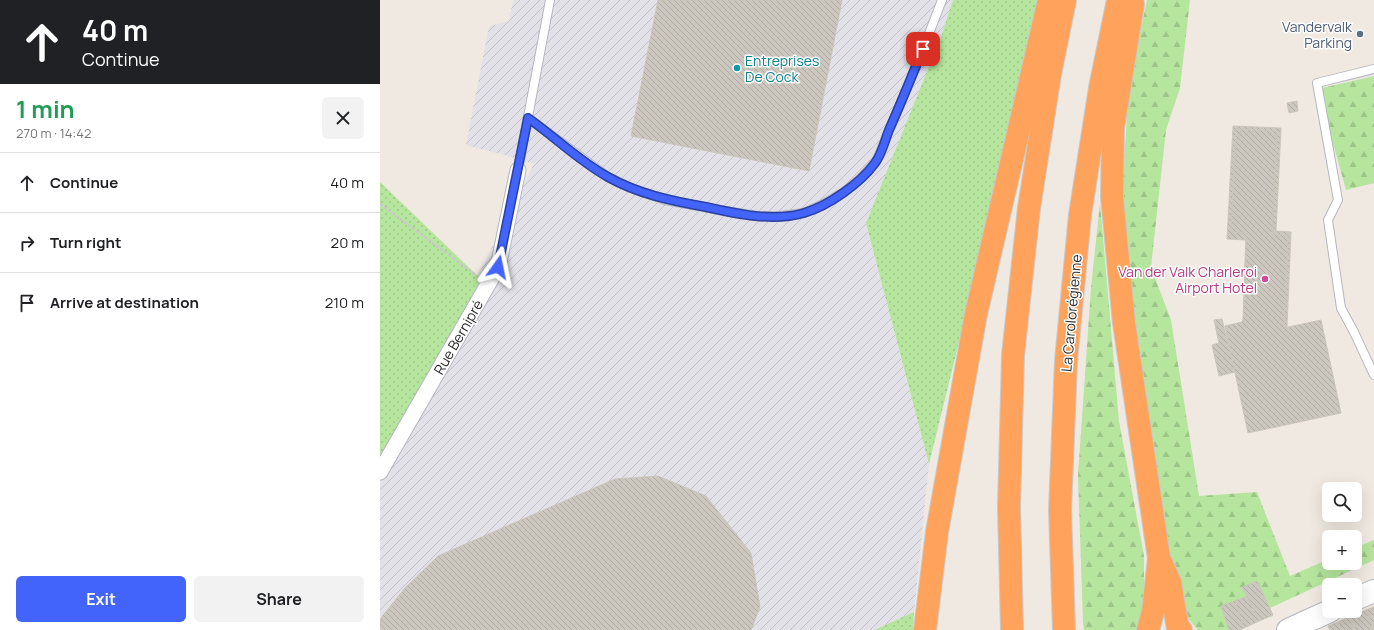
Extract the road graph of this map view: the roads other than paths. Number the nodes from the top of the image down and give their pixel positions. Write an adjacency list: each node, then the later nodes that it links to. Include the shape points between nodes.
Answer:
1 (550, 0): 8 (lane)
2 (942, 0): 8 (lane, via 876,162 844,192 804,213 780,216 751,215 665,200 608,177)
3 (1049, 0): 16 (highway, via 976,314 938,532)
4 (1065, 0): 17 (highway, via 1050,74 1029,208 1013,354 1009,507)
5 (1118, 0): 18 (highway, La Carolorégienne, via 1100,88 1080,215 1066,361 1060,510)
6 (1132, 0): 12 (highway, via 1113,128 1112,197 1124,323)
7 (1374, 69): 10 (lane, via 1317,83 1338,200 1328,220 1341,308)
8 (528, 118): 9 (lane)
9 (518, 170): 11 (street, Rue Bernipré, via 498,267)
10 (1374, 375)
11 (380, 472)
12 (1159, 558): 19 (highway, via 1153,612); 20 (highway, via 1170,582 1178,629)
13 (1374, 591): 14 (main road)
14 (1362, 596)
15 (1322, 615): 21 (main road)
16 (925, 630)
17 (1012, 630)
18 (1064, 630)
19 (1148, 630)
20 (1181, 630)
21 (1288, 630)

